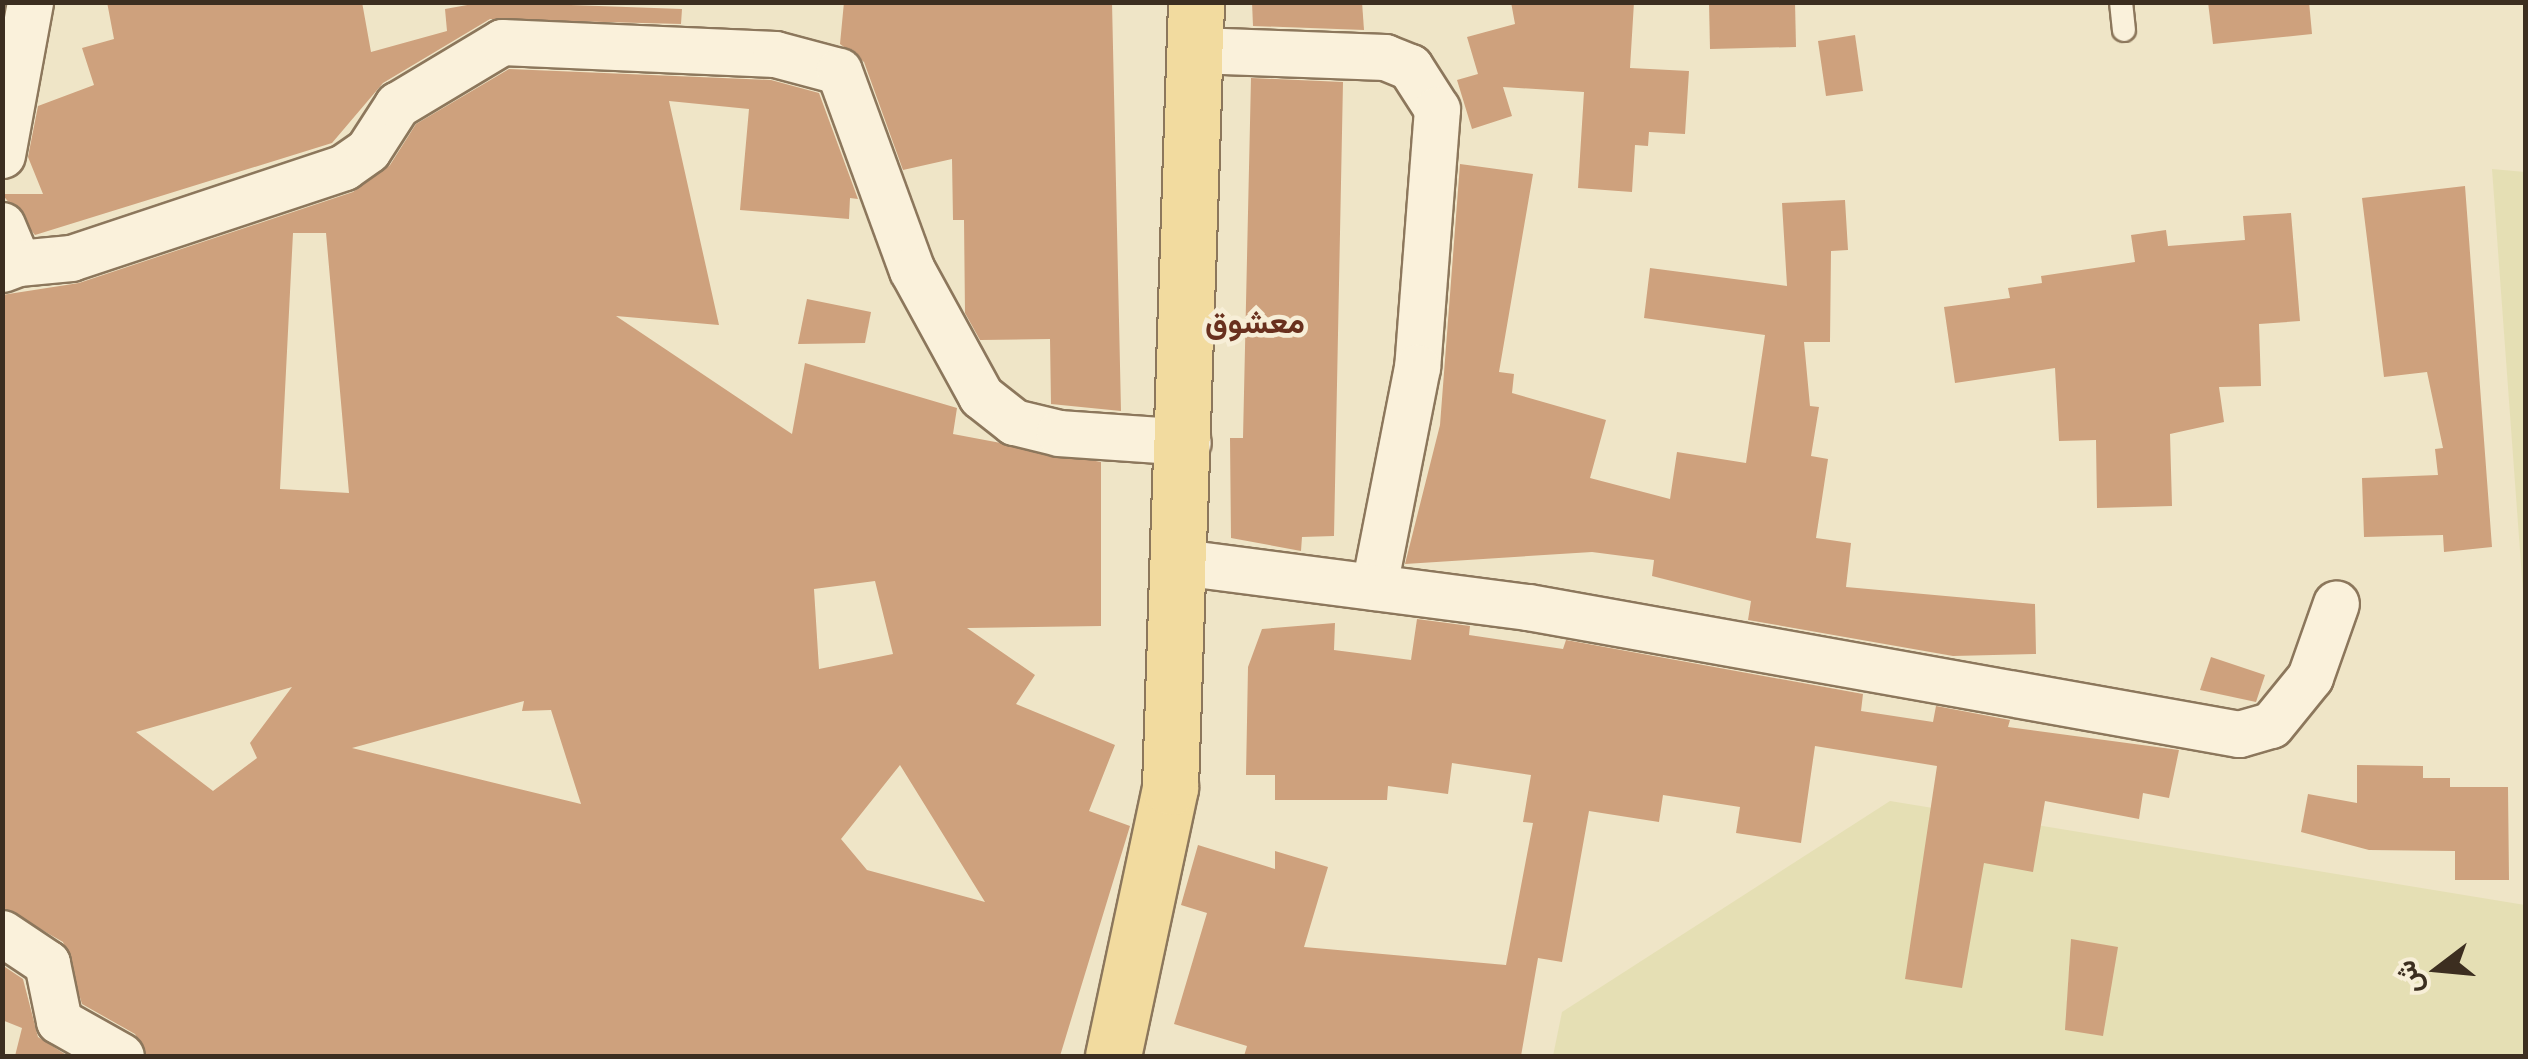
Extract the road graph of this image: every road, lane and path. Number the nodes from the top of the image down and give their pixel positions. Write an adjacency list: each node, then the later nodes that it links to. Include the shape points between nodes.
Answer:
1 (30, 2): 5 (street)
2 (2121, 2): 4 (lane)
3 (1196, 26): 7 (main road); 9 (street, via 1385,57 1410,67 1437,110 1417,367)
4 (2124, 30)
5 (2, 155)
6 (8, 252): 7 (street, via 71,258 344,166 368,150 397,105 502,42 775,54 839,71 912,270 981,396 1014,422 1059,434)
7 (1188, 442): 8 (main road)
8 (1182, 562): 9 (street); 13 (main road, via 1170,787)
9 (1374, 587): 10 (street, via 2239,734 2271,725 2310,678)
10 (2336, 603)
11 (2, 933): 12 (street, via 46,963 60,1021)
12 (121, 1056)
13 (1113, 1056)

